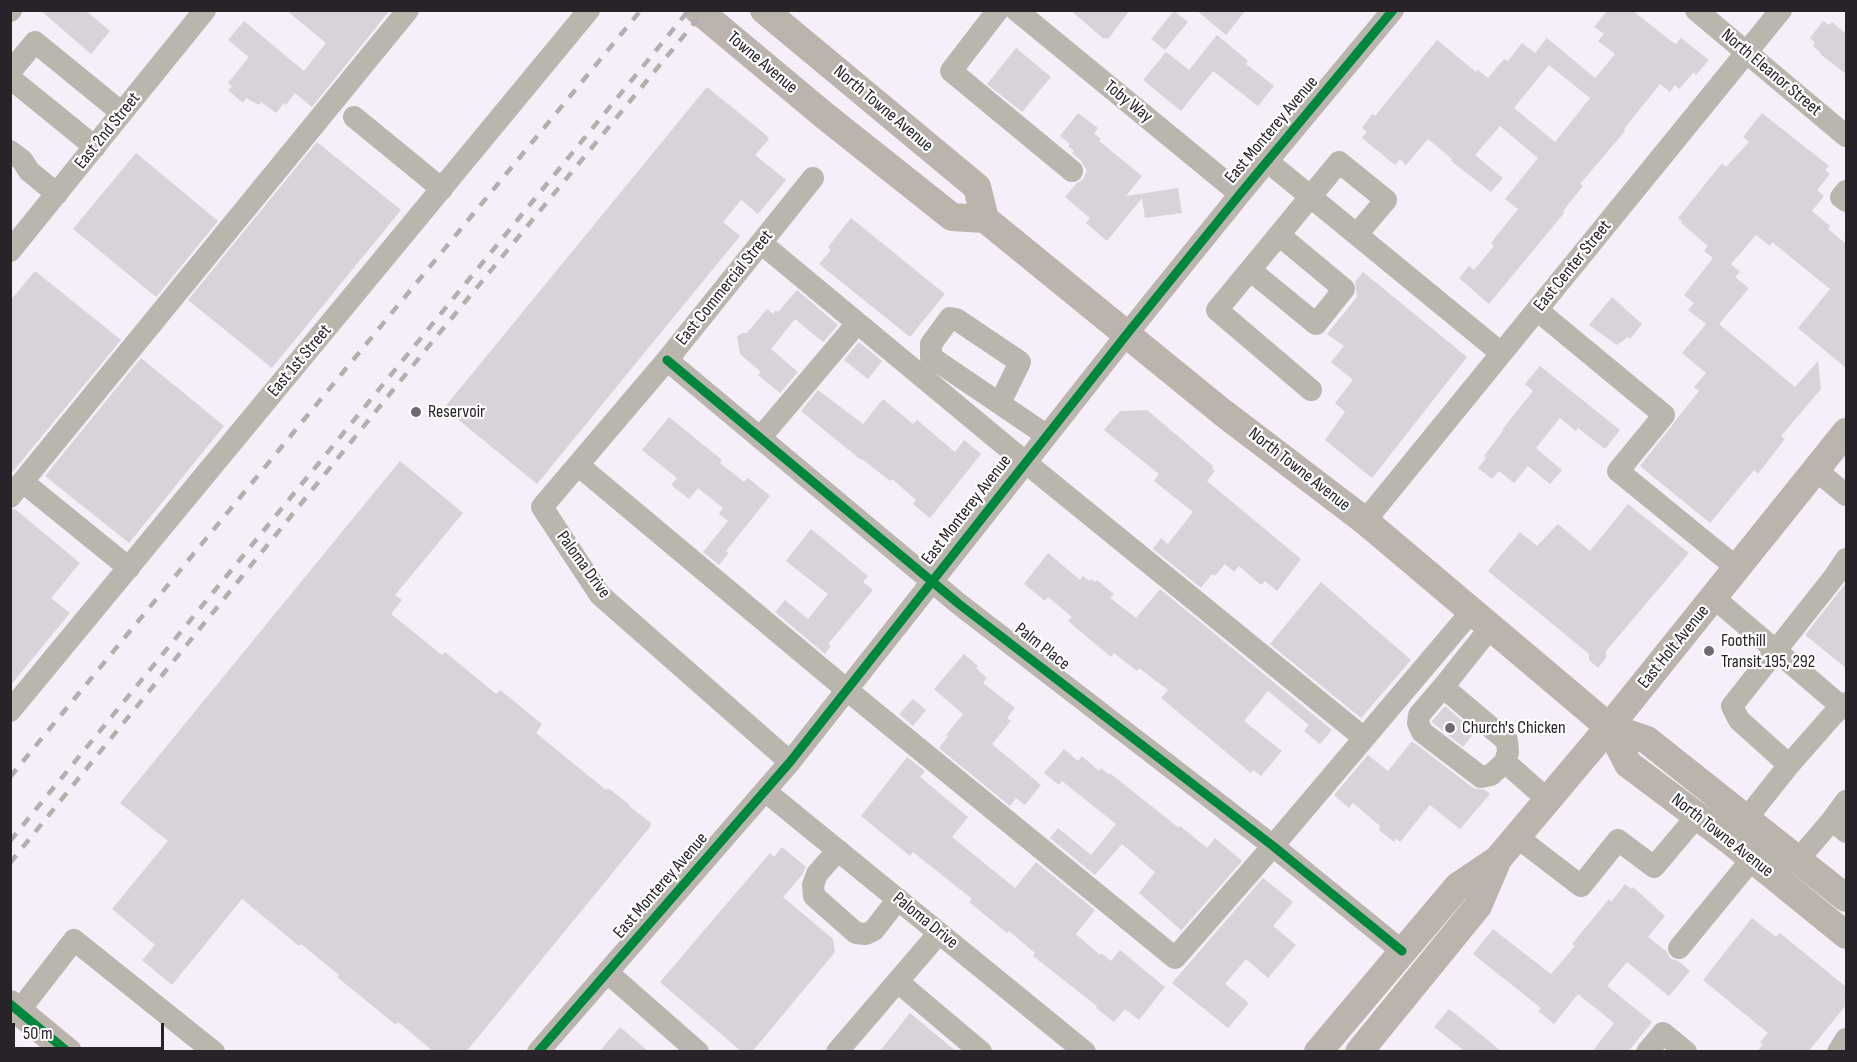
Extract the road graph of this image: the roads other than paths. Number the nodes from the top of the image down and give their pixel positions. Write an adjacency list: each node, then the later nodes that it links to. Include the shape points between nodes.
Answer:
1 (205, 10): 14 (street, East 2nd Street)
2 (408, 10): 47 (street)
3 (590, 10): 22 (street, East 1st Street)
4 (698, 10): 28 (main road, Towne Avenue, via 952,217)
5 (764, 10): 28 (main road, North Towne Avenue, via 977,187)
6 (998, 10): 20 (street, via 951,71)
7 (1016, 10): 24 (street, Toby Way)
8 (1393, 10): 19 (street, East Monterey Avenue)
9 (1696, 10): 11 (street, North Eleanor Street)
10 (1781, 10): 11 (street, East Center Street)
11 (1746, 53): 16 (street, North Eleanor Street); 34 (street, East Center Street)
12 (10, 72): 14 (street, via 35,42)
13 (10, 78): 17 (street)
14 (122, 113): 17 (street, East 2nd Street)
15 (354, 117): 22 (street)
16 (1846, 136)
17 (95, 147): 25 (street, East 2nd Street)
18 (12, 155): 25 (street)
19 (1267, 161): 24 (street, East Monterey Avenue); 26 (street)
20 (1072, 171)
21 (813, 178): 31 (street, East Commercial Street)
22 (442, 189): 52 (street, East 1st Street)
23 (1846, 191): 27 (street, via 1841,197)
24 (1240, 194): 36 (street, East Monterey Avenue)
25 (57, 195): 32 (street, East 2nd Street)
26 (1310, 196): 29 (street); 29 (street, via 1339,162 1386,200); 30 (street)
27 (1846, 201)
28 (985, 219): 36 (main road, North Towne Avenue)
29 (1357, 234): 37 (street)
30 (1279, 235): 33 (street); 33 (street, via 1344,289 1316,324)
31 (761, 243): 38 (street, East Commercial Street); 44 (street)
32 (10, 251)
33 (1250, 270): 39 (street, via 1217,310)
34 (1537, 310): 37 (street, East Center Street); 53 (street, via 1664,415 1618,471)
35 (849, 333): 43 (street)
36 (1127, 334): 42 (street, East Monterey Avenue); 50 (main road, North Towne Avenue)
37 (1501, 353): 50 (street, East Center Street)
38 (667, 360): 43 (street, Palm Place); 45 (street, East Commercial Street)
39 (1311, 390)
40 (1000, 403): 42 (street)
41 (1846, 432): 46 (main road, East Holt Avenue)
42 (1046, 435): 44 (street, East Monterey Avenue)
43 (760, 438): 54 (street, Palm Place)
44 (1025, 462): 54 (street, East Monterey Avenue); 63 (street)
45 (578, 465): 49 (street, East Commercial Street); 59 (street)
46 (1816, 470): 48 (street); 53 (main road, East Holt Avenue)
47 (17, 490): 52 (street)
48 (1846, 495)
49 (542, 507): 64 (street, Paloma Drive, via 600,595)
50 (1365, 521): 56 (main road, North Towne Avenue)
51 (1846, 559): 57 (street)
52 (129, 568): 61 (street, East 1st Street)
53 (1737, 568): 55 (main road, East Holt Avenue)
54 (933, 582): 59 (street, East Monterey Avenue); 74 (street, Palm Place)
55 (1713, 597): 57 (street); 62 (main road, East Holt Avenue)
56 (1480, 620): 58 (street); 62 (main road, North Towne Avenue); 63 (street)
57 (1776, 650): 60 (street); 66 (street, via 1732,706 1739,720)
58 (1443, 687): 65 (street, via 1507,741); 65 (street, via 1419,715 1422,732 1480,777 1491,775)
59 (847, 690): 64 (street, East Monterey Avenue); 74 (street, via 1175,958)
60 (1844, 705): 66 (street)
61 (10, 711)
62 (1609, 727): 68 (main road, East Holt Avenue); 70 (main road, North Towne Avenue, via 1628,764); 71 (main road, North Towne Avenue, via 1647,740)
63 (1364, 738): 74 (street)
64 (790, 762): 67 (street, East Monterey Avenue)
65 (1505, 762): 68 (street)
66 (1790, 765): 71 (street)
67 (765, 791): 75 (street, Paloma Drive); 85 (street, East Monterey Avenue)
68 (1548, 800): 73 (main road, East Holt Avenue)
69 (1846, 801): 72 (street)
70 (1697, 816): 73 (street, via 1654,867 1618,840 1581,886); 77 (main road, North Towne Avenue)
71 (1747, 818): 78 (main road, North Towne Avenue)
72 (1839, 826): 78 (street)
73 (1517, 837): 76 (main road, East Holt Avenue)
74 (1273, 846): 84 (street, Palm Place)
75 (838, 850): 80 (street, Paloma Drive); 80 (street, via 817,874 814,896 856,933 874,930)
76 (1498, 859): 84 (main road, East Holt Avenue, via 1458,886); 97 (main road, East Holt Avenue, via 1478,906)
77 (1752, 859): 82 (main road, North Towne Avenue); 83 (street)
78 (1798, 860): 79 (main road, North Towne Avenue)
79 (1846, 898)
80 (898, 899): 81 (street, Paloma Drive)
81 (939, 933): 86 (street); 95 (street, Paloma Drive)
82 (1846, 935)
83 (1679, 948)
84 (1402, 951): 96 (main road, East Holt Avenue)
85 (608, 972): 91 (street, East Monterey Avenue); 92 (street)
86 (898, 982): 93 (street); 94 (street)
87 (15, 1008): 89 (main road); 90 (street, via 74,940)
88 (1846, 1039): 100 (street)
89 (56, 1048)
90 (214, 1052)
91 (538, 1052)
92 (698, 1052)
93 (837, 1052)
94 (981, 1052)
95 (1085, 1052)
96 (1318, 1052)
97 (1359, 1052)
98 (1647, 1052): 99 (street, via 1663,1033)
99 (1686, 1052)
100 (1838, 1052)

